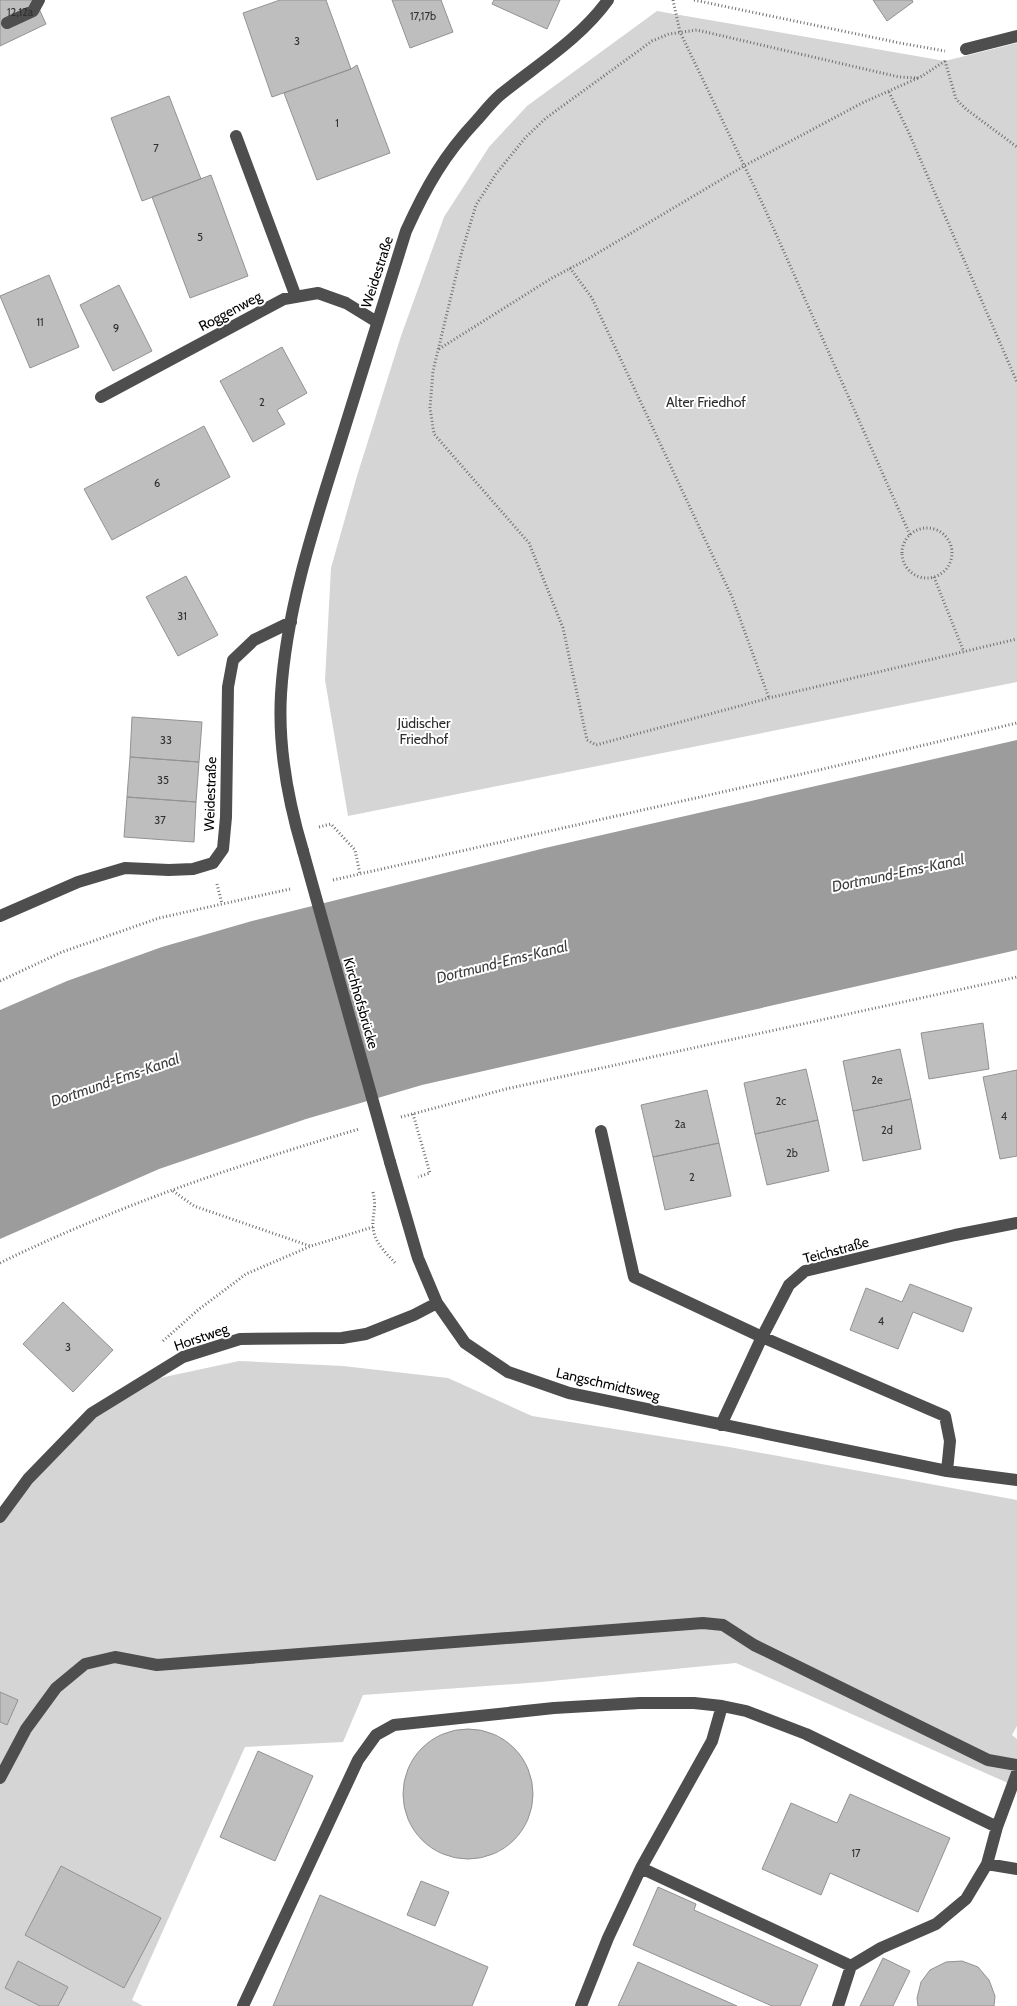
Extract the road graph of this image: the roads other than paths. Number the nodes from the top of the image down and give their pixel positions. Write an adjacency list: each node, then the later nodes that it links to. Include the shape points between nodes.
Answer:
1 (39, 0): 3 (street, via 33,11)
2 (608, 0): 8 (street, Weidestraße, via 567,43 499,96 443,160 406,231)
3 (7, 23)
4 (1017, 36): 5 (street)
5 (966, 49)
6 (236, 136): 7 (street)
7 (296, 297): 8 (street, Roggenweg, via 318,293 346,303); 9 (street, Roggenweg, via 284,300)
8 (377, 322): 10 (street, Weidestraße, via 308,546)
9 (101, 397)
10 (291, 622): 11 (street, Weidestraße, via 281,695 282,736 288,783); 12 (street, Weidestraße, via 254,640 233,660 228,687 226,825 223,849 213,864 193,869 124,868 78,882)
11 (303, 851): 14 (street, Kirchhofsbrücke, bridge)
12 (0, 916)
13 (601, 1131): 17 (street, via 634,1277)
14 (390, 1162): 16 (street, Langschmidtsweg, via 418,1258)
15 (1017, 1223): 17 (street, Teichstraße, via 805,1271 789,1285)
16 (437, 1304): 18 (street, Langschmidtsweg, via 465,1343 508,1372 569,1393); 21 (street, Horstweg, via 366,1334 342,1338 240,1340 183,1357 92,1413 28,1479)
17 (762, 1337): 18 (street, Teichstraße); 19 (street, via 945,1416 950,1441)
18 (721, 1424): 19 (street, Langschmidtsweg)
19 (947, 1471): 20 (street, Langschmidtsweg)
20 (1017, 1480)
21 (0, 1517)
22 (722, 1706): 26 (street, via 746,1711 806,1734); 28 (street, via 712,1741); 31 (street, via 640,1703 554,1708 394,1725 376,1735 358,1760)
23 (1017, 1766): 25 (street, via 988,1760 754,1645 723,1625 703,1623 157,1665 115,1657 85,1664 56,1688 26,1729)
24 (1017, 1773): 26 (street)
25 (0, 1778)
26 (997, 1827): 27 (street)
27 (987, 1864): 29 (street); 30 (street, via 966,1899 936,1924)
28 (641, 1868): 30 (street); 32 (street)
29 (1017, 1869)
30 (850, 1966): 33 (street)
31 (243, 2006)
32 (581, 2006)
33 (838, 2006)

